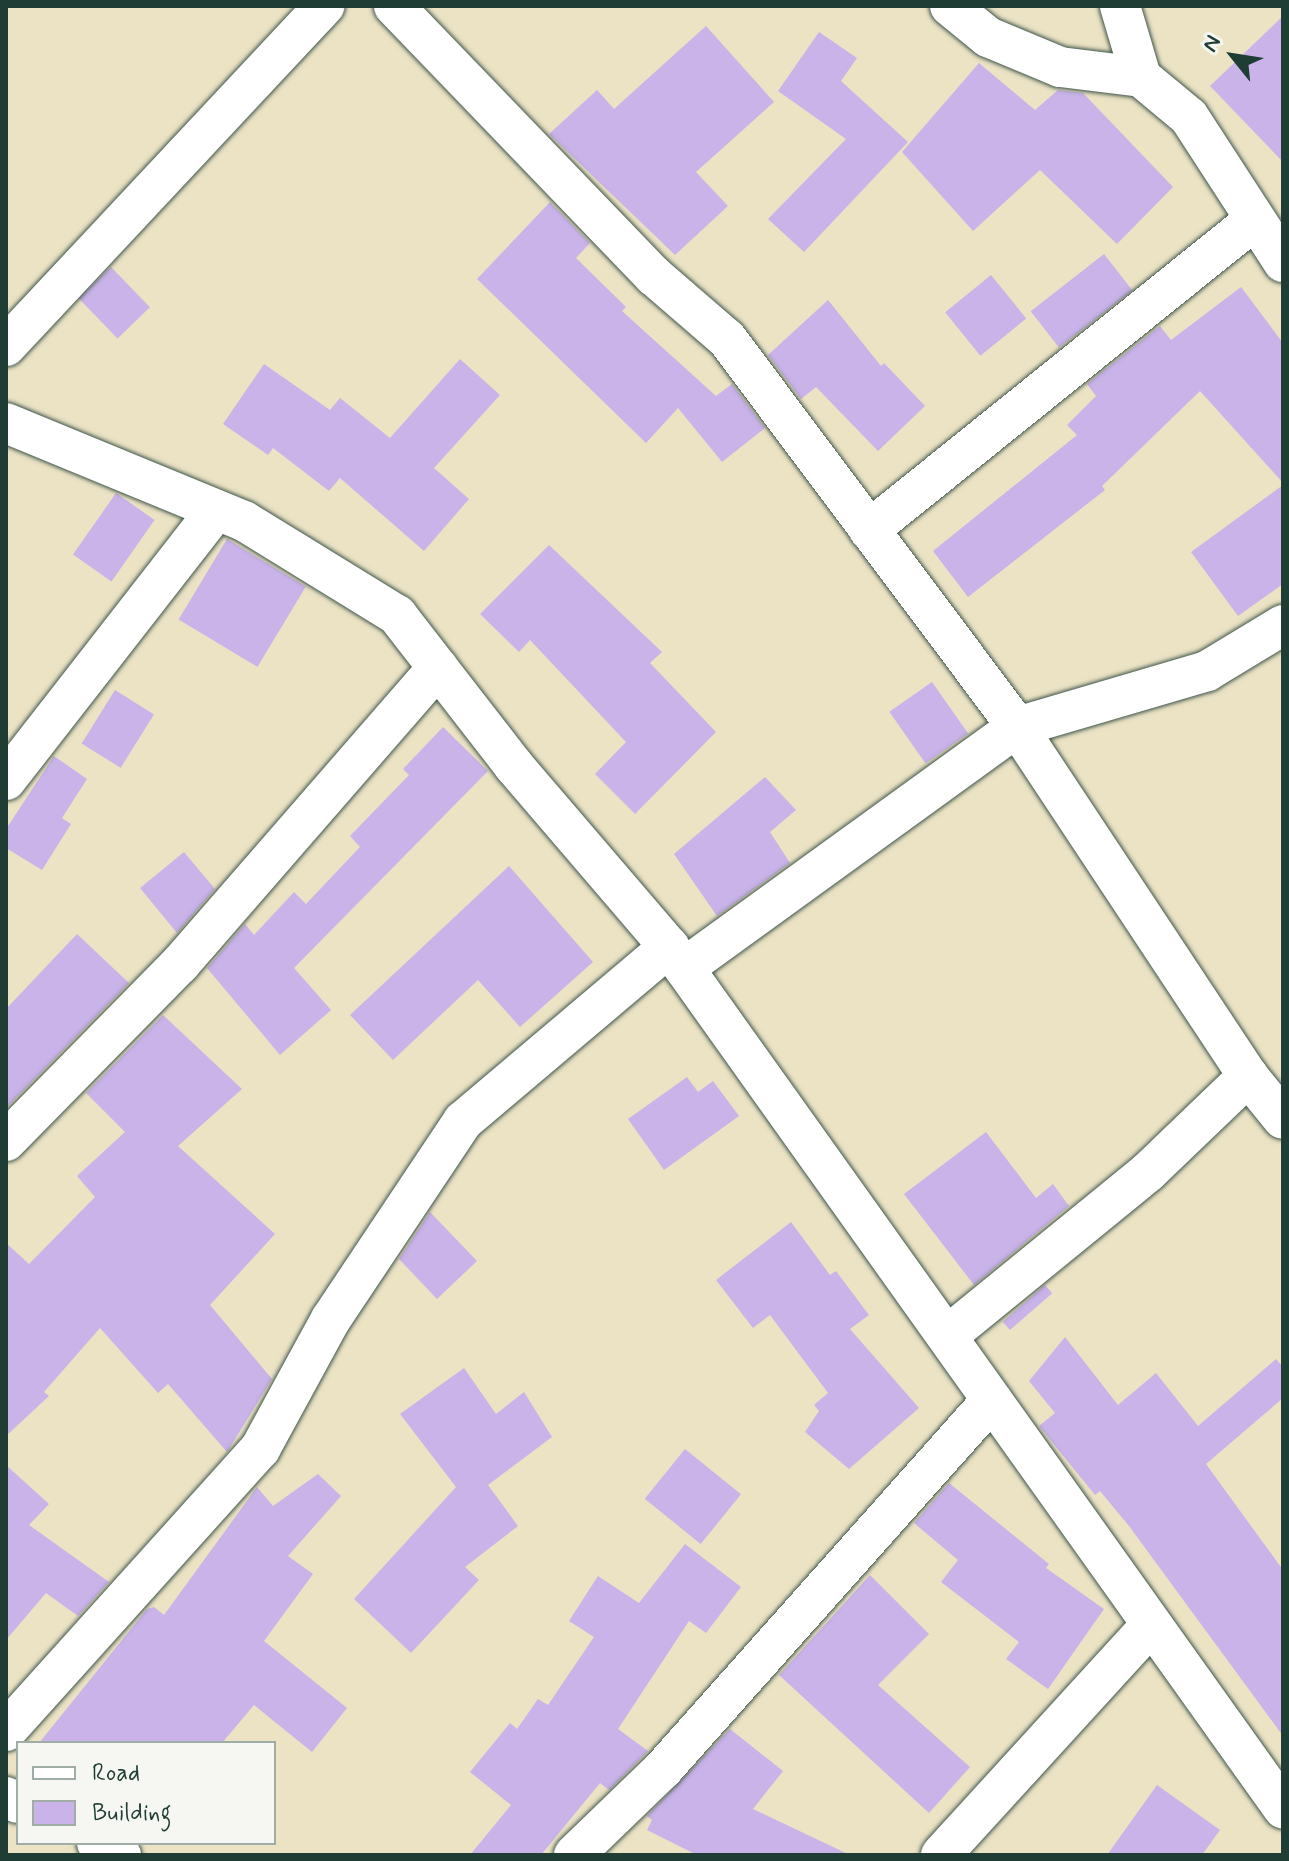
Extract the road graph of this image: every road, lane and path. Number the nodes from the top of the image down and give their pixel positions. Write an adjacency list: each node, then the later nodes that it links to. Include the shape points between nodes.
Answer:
1 (324, 6): 8 (street)
2 (394, 6): 11 (street, via 654,276 727,339)
3 (950, 6): 5 (street, via 988,37 1060,67)
4 (1120, 6): 5 (street)
5 (1141, 77): 6 (street, via 1189,117)
6 (1255, 220): 7 (street); 11 (street)
7 (1283, 262)
8 (6, 346)
9 (6, 423): 10 (street)
10 (215, 512): 13 (street, via 244,521 397,615); 15 (street)
11 (869, 530): 14 (street)
12 (1283, 625): 14 (street, via 1207,671)
13 (438, 667): 16 (street); 19 (street, via 180,964)
14 (1017, 727): 16 (street); 17 (street)
15 (6, 780)
16 (677, 957): 20 (street); 23 (street, via 463,1121 331,1319 260,1449)
17 (1248, 1076): 18 (street); 20 (street, via 1148,1172)
18 (1283, 1119)
19 (6, 1141)
20 (947, 1336): 21 (street)
21 (992, 1400): 22 (street); 27 (street, via 663,1769)
22 (1149, 1627): 24 (street); 28 (street)
23 (6, 1731)
24 (1283, 1808)
25 (101, 1845): 26 (street)
26 (121, 1855)
27 (574, 1855)
28 (941, 1855)

